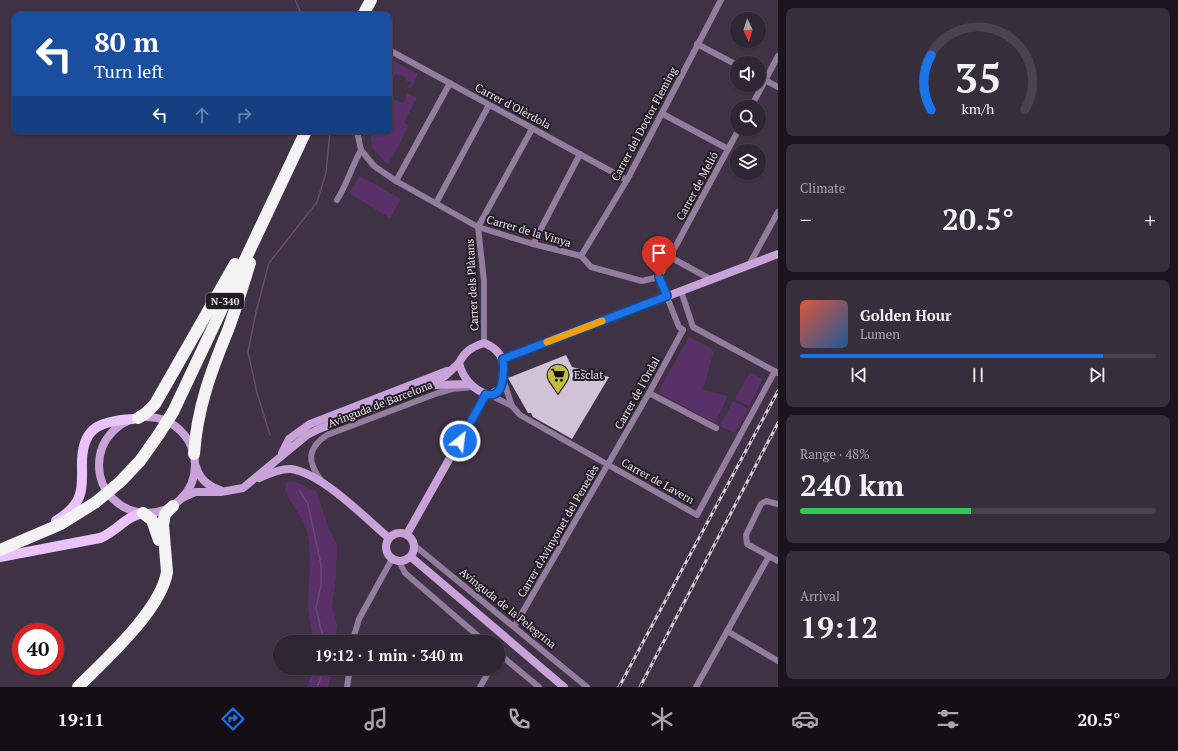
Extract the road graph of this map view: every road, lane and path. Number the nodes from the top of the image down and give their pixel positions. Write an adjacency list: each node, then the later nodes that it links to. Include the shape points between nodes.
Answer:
1 (371, 0): 3 (highway)
2 (721, 0): 4 (street, Carrer del Doctor Fleming)
3 (365, 12)
4 (697, 44): 7 (street); 13 (street, Carrer del Doctor Fleming)
5 (392, 52): 10 (street, Carrer d'Olèrdola)
6 (778, 56): 8 (street)
7 (730, 62)
8 (766, 73)
9 (766, 81): 11 (street)
10 (450, 83): 12 (street, Carrer d'Olèrdola); 22 (street)
11 (778, 87)
12 (489, 105): 14 (street, Carrer d'Olèrdola); 25 (street)
13 (663, 114): 18 (street); 21 (street, Carrer del Doctor Fleming)
14 (532, 128): 20 (street, Carrer d'Olèrdola); 27 (street)
15 (305, 134): 23 (highway, N-340)
16 (358, 134): 19 (street)
17 (735, 136): 18 (street, Carrer de Melió)
18 (728, 148): 31 (street, Carrer de Melió)
19 (361, 150): 22 (street, Carrer de la Vinya, via 374,166); 24 (street)
20 (580, 154): 21 (street, Carrer d'Olèrdola); 28 (street)
21 (627, 180): 30 (street, Carrer del Doctor Fleming)
22 (396, 181): 25 (street, Carrer de la Vinya)
23 (277, 191): 49 (highway, via 155,404); 52 (highway, via 237,306 208,378 197,419); 64 (highway, N-340, bridge, via 172,412 140,461 96,502 61,524)
24 (337, 200)
25 (436, 203): 27 (street, Carrer de la Vinya)
26 (778, 212): 32 (street)
27 (478, 227): 28 (street, Carrer de la Vinya); 39 (street, Carrer dels Plàtans, via 484,281)
28 (533, 244): 30 (street, Carrer de la Vinya)
29 (778, 254): 32 (street)
30 (581, 256): 33 (street, Carrer de la Vinya, via 591,267 642,281)
31 (670, 257): 33 (street, Carrer de Melió); 34 (street)
32 (749, 266): 34 (street)
33 (659, 277): 36 (street)
34 (712, 280): 35 (street)
35 (681, 291): 36 (street); 37 (street)
36 (667, 296): 38 (street, via 679,327); 40 (street)
37 (693, 327): 38 (street); 42 (street)
38 (683, 330): 46 (street, Carrer de l'Ordal)
39 (484, 343): 40 (street, via 496,349); 41 (street, via 471,348)
40 (503, 359): 43 (street)
41 (458, 364): 44 (street, Avinguda de Barcelona); 45 (street); 51 (street, via 310,424 289,439)
42 (777, 372): 53 (street, Carrer de Lavern, via 697,515)
43 (503, 379): 47 (street, via 496,394); 48 (street)
44 (431, 385): 45 (street, Avinguda de Barcelona); 51 (street, Avinguda de Barcelona, via 319,429)
45 (472, 385): 47 (street); 55 (street, Avinguda de Barcelona, via 438,393 324,437 314,446 311,461)
46 (649, 393): 50 (street); 53 (street, Carrer de l'Ordal)
47 (488, 395): 48 (street, Carrer de Lavern); 60 (street)
48 (512, 406): 53 (street, Carrer de Lavern, via 520,415)
49 (136, 418): 52 (street, via 161,419 176,427 188,440); 59 (street, via 120,425 106,440 100,454 98,470 104,489 110,497 127,509); 62 (main road, via 104,423 94,428 87,436 82,450 80,496 71,509 56,521)
50 (716, 428)
51 (281, 455): 54 (street, Avinguda de Barcelona)
52 (194, 457): 56 (street, via 197,472 202,480 211,486); 57 (street, via 193,478)
53 (608, 464): 70 (street, Carrer d'Avinyonet del Penedès)
54 (252, 480): 55 (street, via 272,472 290,469 306,473); 56 (street, via 243,488)
55 (323, 483): 61 (street)
56 (229, 491): 57 (street, via 195,492)
57 (177, 502): 59 (street, via 157,512); 79 (highway, via 163,519 167,572 156,600 126,638)
58 (778, 504): 65 (street, via 766,501 761,504 746,535 747,544)
59 (143, 513): 66 (main road, via 100,538); 78 (highway, via 152,520 158,537 161,557 156,586 146,602)
60 (407, 534): 61 (street, via 396,533); 63 (street)
61 (389, 538): 68 (street, via 386,549)
62 (0, 545)
63 (414, 545): 67 (street); 70 (street, Avinguda de la Pelegrina)
64 (0, 550)
65 (769, 556): 69 (street); 71 (street)
66 (0, 557)
67 (411, 557): 68 (street); 83 (street, Avinguda de la Pelegrina)
68 (396, 560): 72 (street, via 359,619); 73 (street, via 405,573)
69 (778, 560)
70 (514, 627): 84 (street, Avinguda de la Pelegrina)
71 (727, 631): 75 (street); 85 (street)
72 (354, 635)
73 (477, 635)
74 (505, 660): 82 (street)
75 (778, 660)
76 (349, 675): 80 (street)
77 (487, 675): 81 (street)
78 (73, 687)
79 (78, 687)
80 (347, 687)
81 (480, 687)
82 (539, 687)
83 (564, 687)
84 (587, 687)
85 (696, 687)

